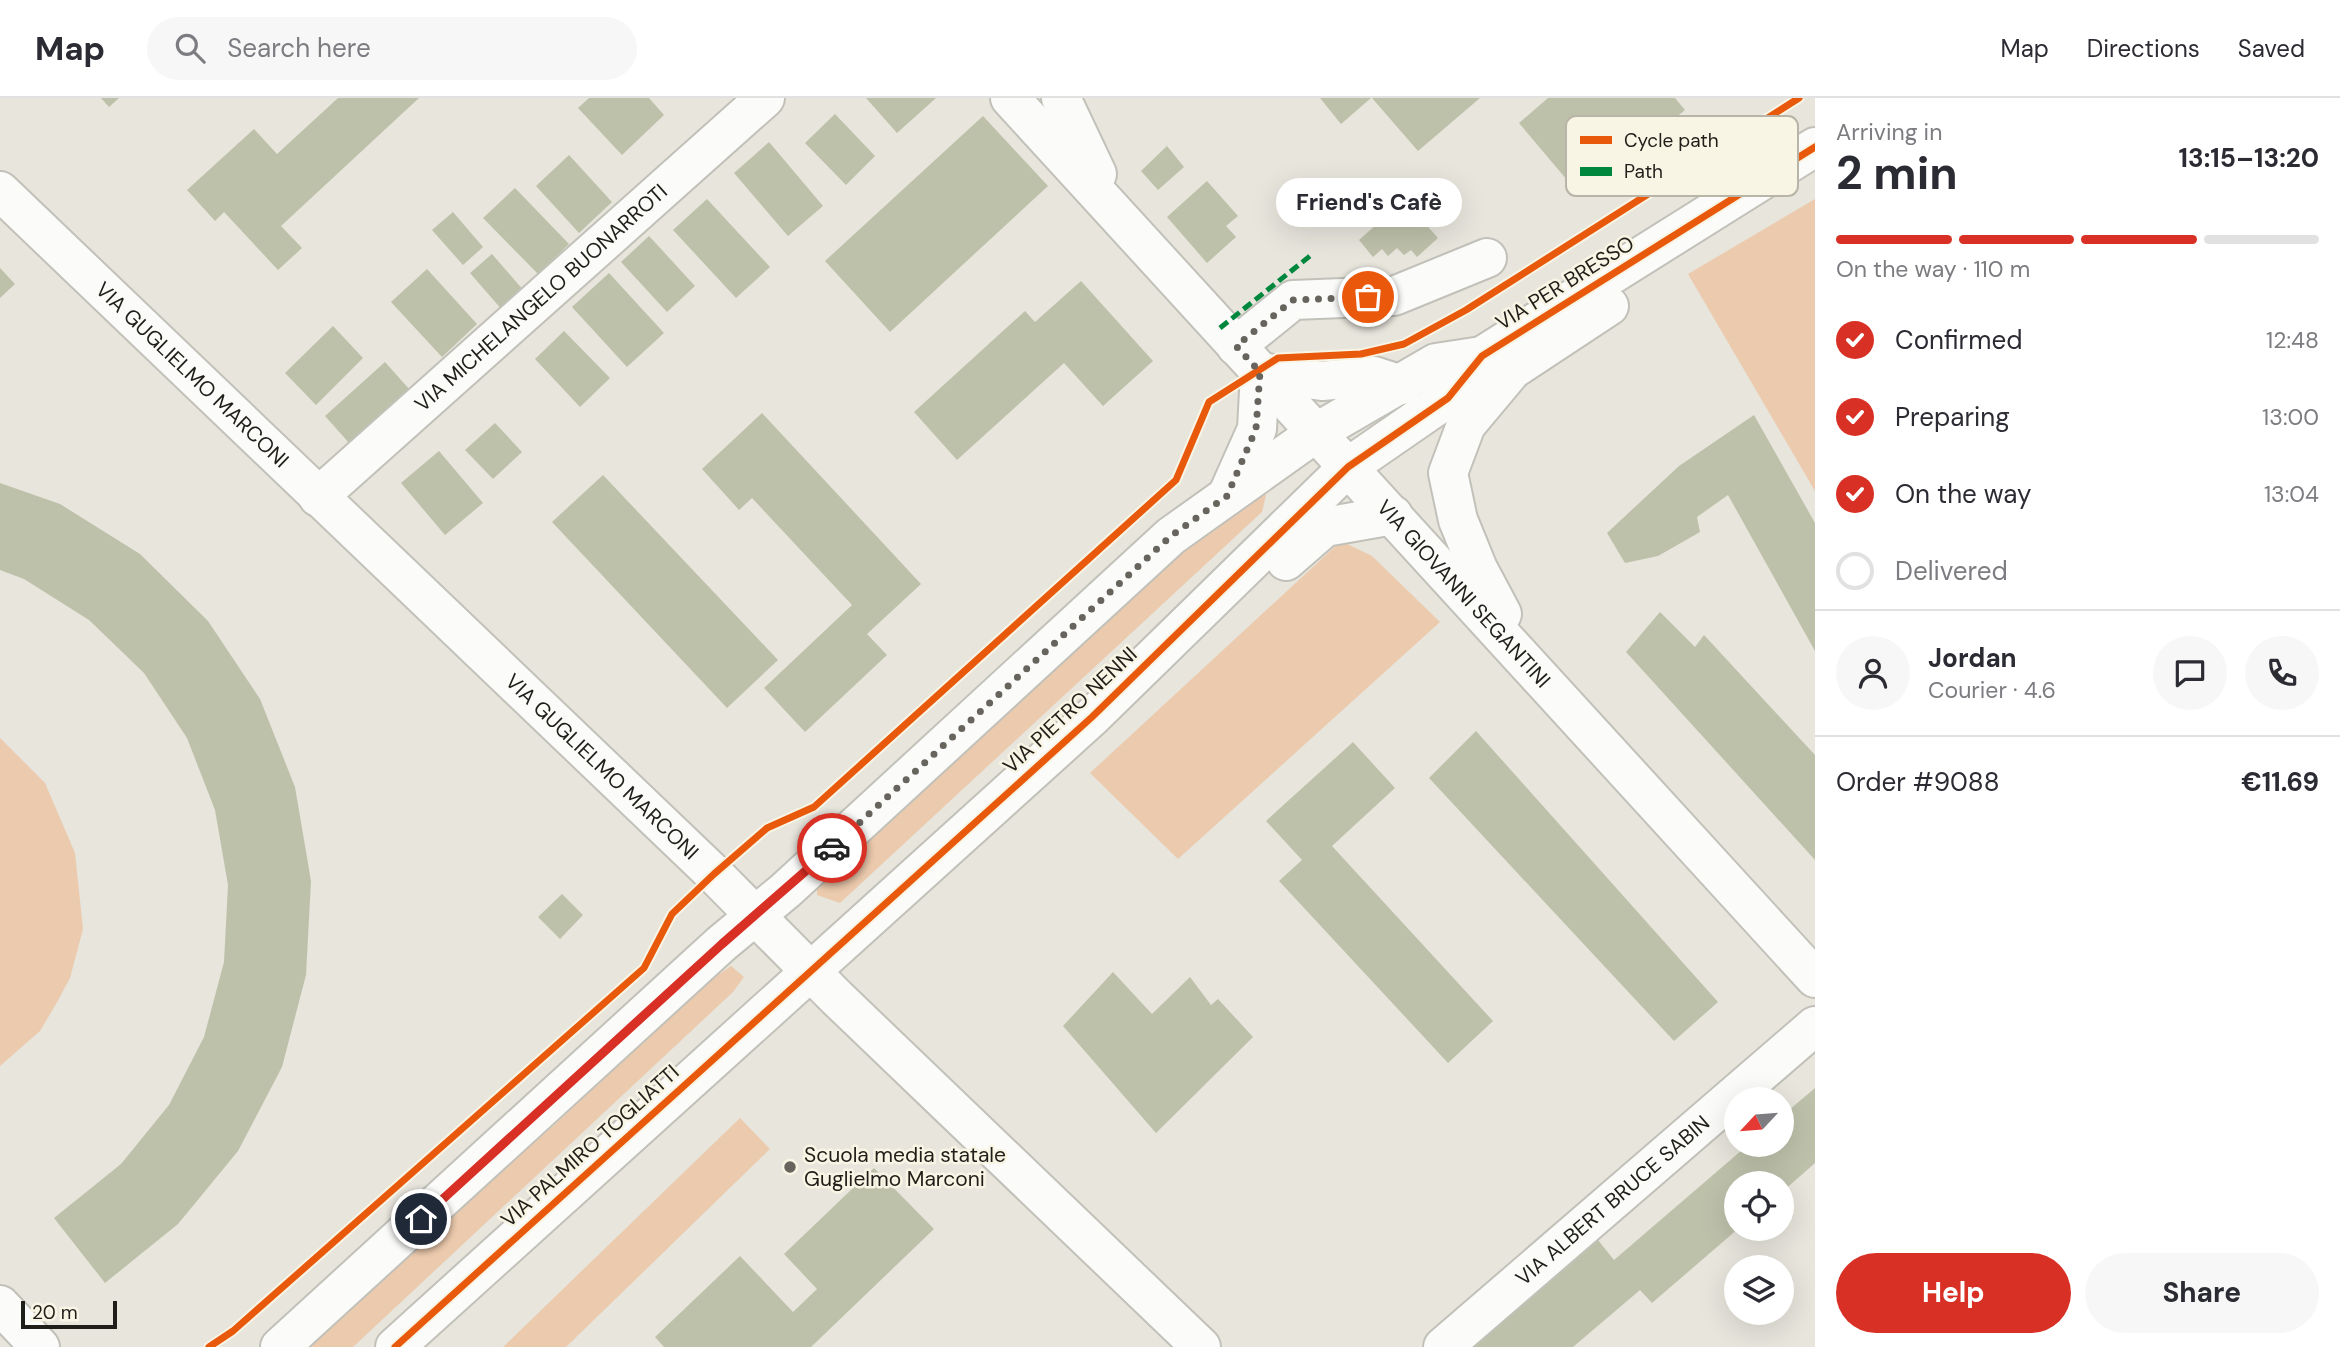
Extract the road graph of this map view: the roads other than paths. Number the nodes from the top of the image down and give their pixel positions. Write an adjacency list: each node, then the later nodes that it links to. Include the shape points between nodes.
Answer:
1 (765, 98): 17 (street, VIA MICHELANGELO BUONARROTI)
2 (1010, 98): 8 (street, VIA GIOVANNI SEGANTINI)
3 (1061, 98): 8 (street, VIA GIOVANNI SEGANTINI)
4 (1815, 147): 5 (street, VIA PER BRESSO)
5 (1798, 158)
6 (0, 191): 17 (street, VIA GUGLIELMO MARCONI)
7 (1736, 196): 9 (street, VIA PER BRESSO)
8 (1112, 208): 12 (street, VIA GIOVANNI SEGANTINI)
9 (1653, 248): 11 (street, VIA PER BRESSO); 20 (street, VIA PER BRESSO, via 1607,308 1512,370 1466,425 1448,473 1458,520 1478,569)
10 (1487, 258): 12 (street, via 1394,296 1293,300)
11 (1482, 356): 13 (street, VIA PER BRESSO, via 1436,363); 15 (street, VIA PER BRESSO, via 1448,398)
12 (1248, 359): 13 (street, via 1322,381 1374,376); 14 (street, VIA GIOVANNI SEGANTINI); 16 (street, via 1256,429)
13 (1402, 384): 14 (street, VIA PER BRESSO)
14 (1317, 432): 15 (street, VIA GIOVANNI SEGANTINI); 16 (street)
15 (1348, 467): 18 (street, VIA GIOVANNI SEGANTINI); 19 (street, VIA PIETRO NENNI)
16 (1227, 496): 21 (street, via 1171,536)
17 (318, 497): 21 (street, VIA GUGLIELMO MARCONI)
18 (1393, 515): 19 (street, via 1325,527 1201,633); 20 (street, VIA GIOVANNI SEGANTINI)
19 (1169, 642): 22 (street, VIA PIETRO NENNI)
20 (1528, 663): 23 (street, VIA GIOVANNI SEGANTINI)
21 (754, 917): 22 (street, VIA GUGLIELMO MARCONI); 27 (street)
22 (809, 971): 28 (street, VIA PALMIRO TOGLIATTI); 29 (street, VIA GUGLIELMO MARCONI)
23 (1815, 978)
24 (1815, 1026): 30 (street, VIA ALBERT BRUCE SABIN)
25 (0, 1306): 26 (street)
26 (40, 1347)
27 (280, 1347)
28 (395, 1347)
29 (1201, 1347)
30 (1443, 1347)

